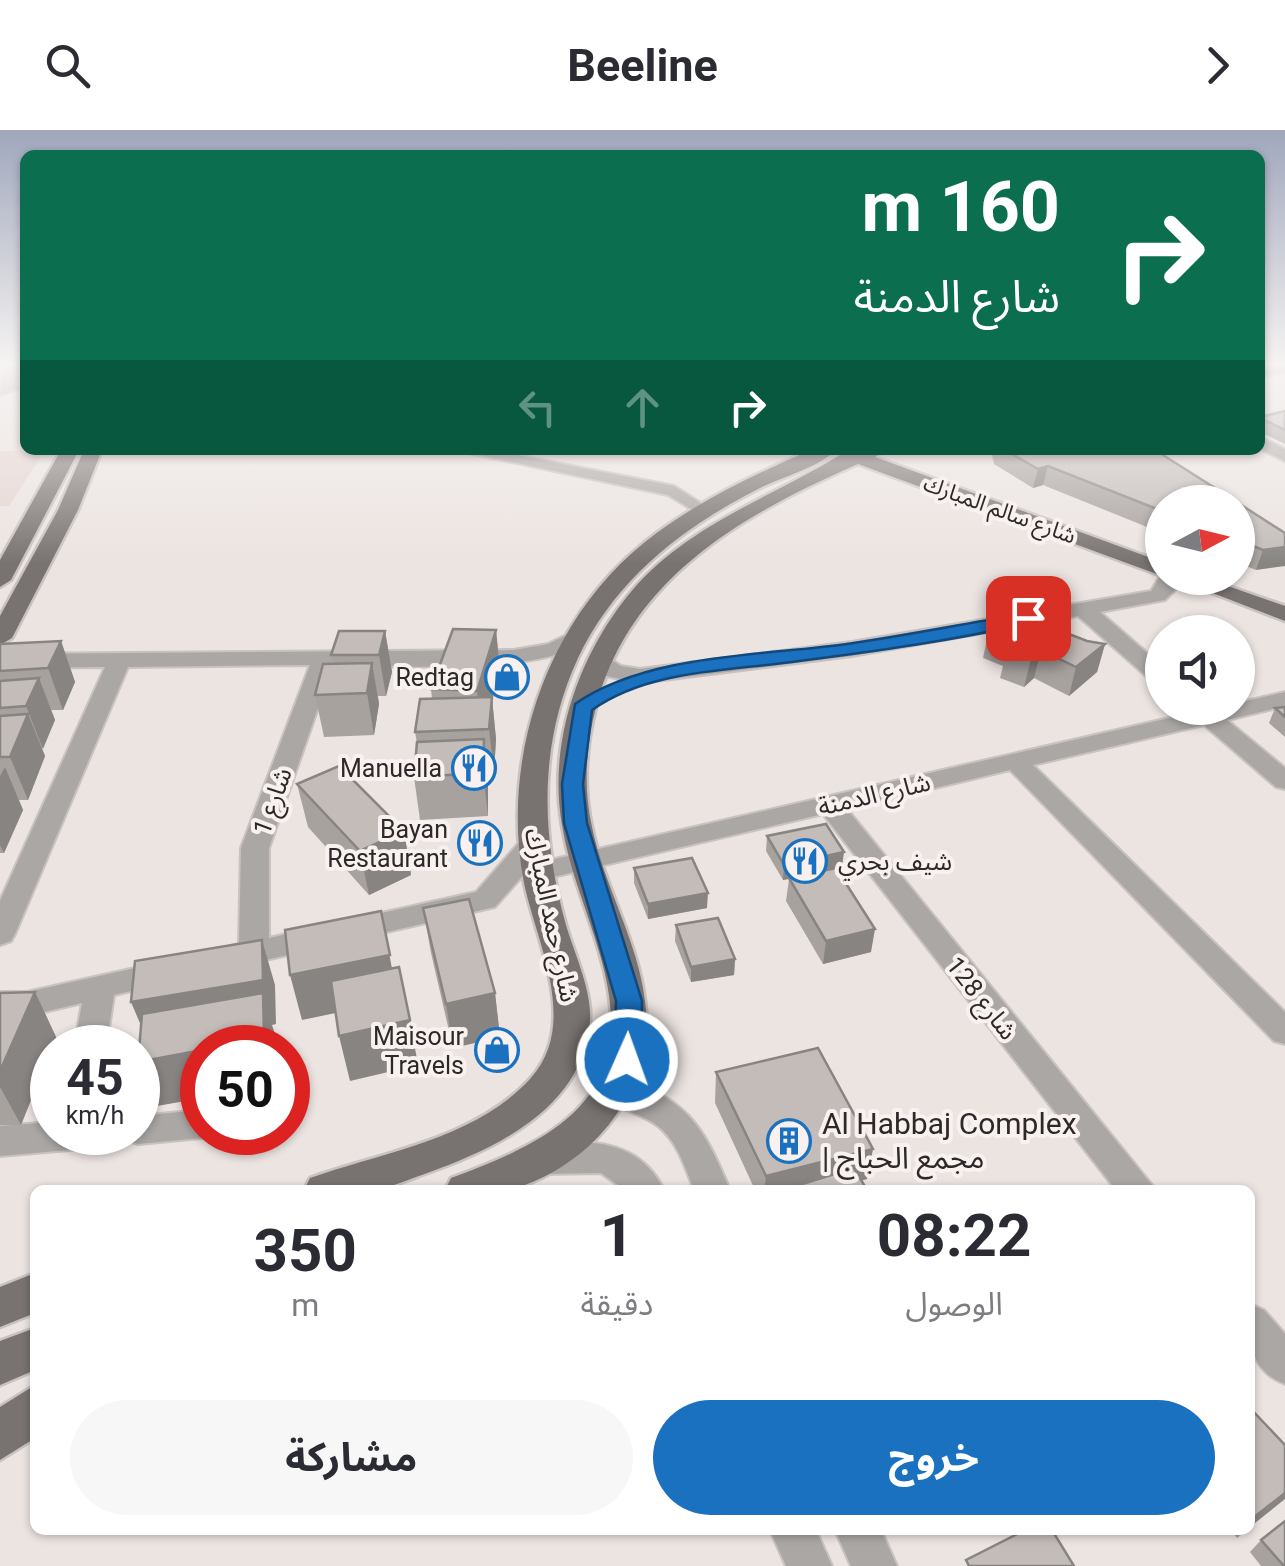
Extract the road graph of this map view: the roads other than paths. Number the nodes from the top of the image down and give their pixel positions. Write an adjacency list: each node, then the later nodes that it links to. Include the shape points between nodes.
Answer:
1 (67, 455): 13 (main road)
2 (91, 455): 20 (main road)
3 (490, 455): 10 (street, via 674,491)
4 (816, 455): 10 (main road, شارع حمد المبارك)
5 (851, 455): 25 (main road, شارع حمد المبارك, via 686,550 629,610)
6 (864, 455): 9 (main road, شارع سالم المبارك)
7 (900, 455): 8 (main road, شارع سالم المبارك)
8 (989, 489): 9 (main road, via 973,488); 11 (main road, شارع سالم المبارك)
9 (965, 496): 12 (main road, شارع سالم المبارك)
10 (701, 509): 21 (main road, شارع حمد المبارك, via 629,564)
11 (1145, 546)
12 (1145, 563)
13 (0, 580)
14 (1255, 586): 17 (main road)
15 (1159, 595): 18 (street)
16 (1232, 595): 19 (main road)
17 (1285, 597)
18 (1083, 609): 27 (street); 28 (street)
19 (1285, 614)
20 (0, 638)
21 (575, 638): 23 (street); 29 (main road, شارع حمد المبارك)
22 (325, 656): 23 (street); 24 (street); 41 (street, شارع 1, via 255,848)
23 (514, 657): 29 (street, via 544,668)
24 (120, 658): 26 (street); 40 (street)
25 (598, 659): 28 (street, via 626,675); 32 (main road, شارع حمد المبارك)
26 (0, 660)
27 (1145, 663)
28 (654, 675): 32 (street, via 612,687)
29 (554, 682): 38 (main road, شارع حمد المبارك, via 534,774)
30 (1285, 698): 31 (street, شارع الدمنة)
31 (1255, 703)
32 (582, 708): 39 (main road, شارع حمد المبارك, via 572,784)
33 (1153, 725): 35 (street, شارع الدمنة)
34 (1218, 725): 36 (street)
35 (1015, 761): 37 (street, شارع الدمنة); 45 (street)
36 (1285, 781)
37 (828, 804): 39 (street, شارع الدمنة); 54 (street, شارع 128)
38 (536, 858): 39 (street, شارع الدمنة); 41 (street, via 484,900); 50 (main road, شارع حمد المبارك, via 573,1018 557,1073 507,1121)
39 (587, 860): 46 (main road, شارع حمد المبارك, via 629,1001 630,1048)
40 (0, 934)
41 (254, 952): 42 (street)
42 (100, 988): 43 (street); 44 (street)
43 (0, 1004)
44 (94, 1025)
45 (1285, 1032)
46 (615, 1089): 49 (main road, شارع حمد المبارك, via 600,1112); 53 (street, via 658,1104 687,1129)
47 (30, 1138): 48 (street)
48 (0, 1140)
49 (544, 1159): 51 (main road, شارع حمد المبارك); 52 (street, via 596,1154 626,1167)
50 (337, 1185)
51 (478, 1185)
52 (642, 1185)
53 (710, 1185)
54 (1134, 1185)
55 (0, 1287): 56 (main road)
56 (30, 1289)
57 (30, 1292): 58 (main road)
58 (0, 1307)
59 (1255, 1329): 62 (street)
60 (30, 1350): 61 (main road)
61 (0, 1363)
62 (1285, 1364)
63 (30, 1412): 64 (main road)
64 (0, 1437)
65 (796, 1535): 67 (street)
66 (860, 1535): 68 (street)
67 (809, 1566)
68 (874, 1566)

